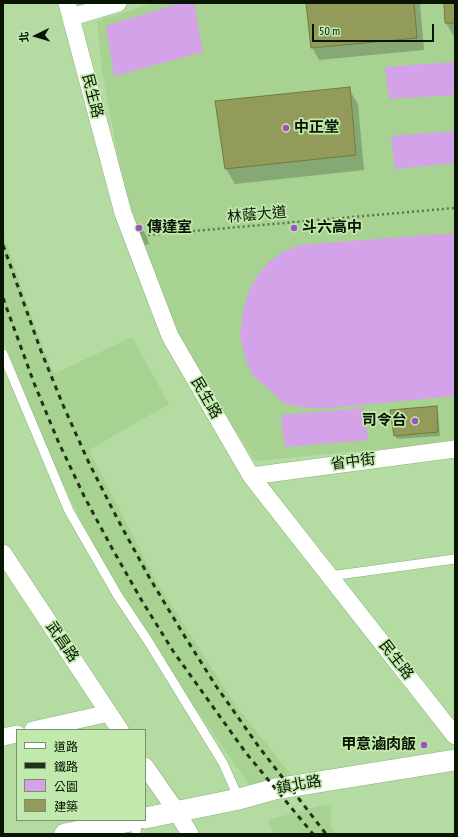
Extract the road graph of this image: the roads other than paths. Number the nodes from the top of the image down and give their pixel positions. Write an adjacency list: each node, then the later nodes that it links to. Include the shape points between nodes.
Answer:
1 (118, 3): 2 (street)
2 (70, 10): 5 (street, 民生路, via 123,213 170,336)
3 (3, 354): 17 (lane, via 69,511 118,596 223,762)
4 (455, 449): 5 (street, 省中街)
5 (251, 476): 8 (street, 民生路)
6 (3, 553): 9 (street, 武昌路)
7 (455, 559): 8 (lane)
8 (330, 576): 13 (street, 民生路)
9 (109, 713): 10 (street); 11 (street, 武昌路)
10 (37, 729)
11 (119, 729)
12 (16, 734): 14 (street)
13 (455, 736)
14 (3, 737)
15 (455, 760): 17 (street, 鎮北路, via 275,789)
16 (146, 767): 18 (street)
17 (239, 799): 18 (street, 鎮北路)
18 (177, 812): 19 (street, 鎮北路); 24 (street)
19 (146, 818)
20 (131, 821): 22 (street)
21 (136, 821): 23 (lane)
22 (65, 834)
23 (136, 834)
24 (190, 834)

